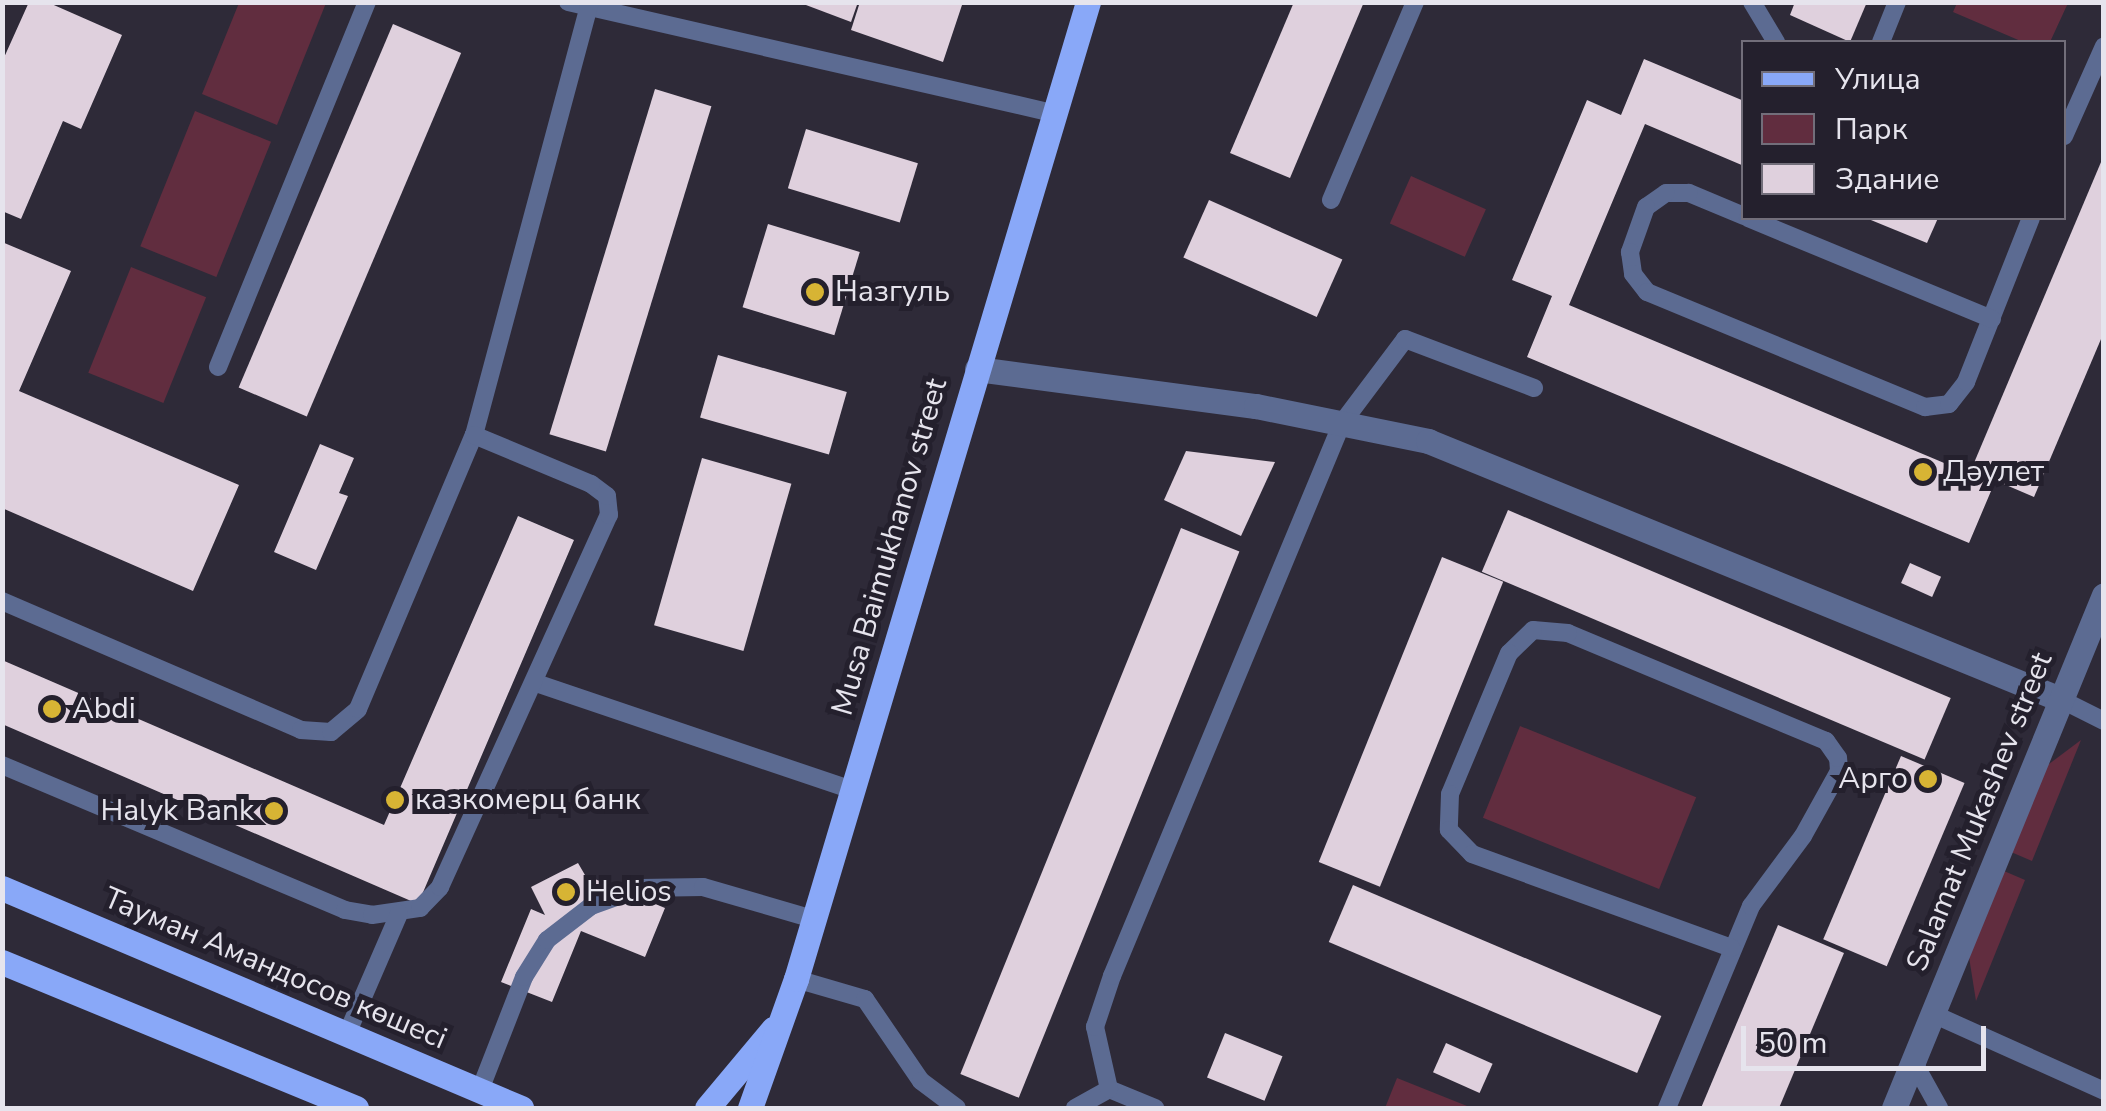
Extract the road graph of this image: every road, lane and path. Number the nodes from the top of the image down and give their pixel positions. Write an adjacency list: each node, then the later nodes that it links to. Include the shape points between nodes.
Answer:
1 (367, 2): 18 (lane)
2 (568, 2): 7 (lane)
3 (1088, 2): 11 (main road, Musa Baimukhanov street)
4 (1415, 2): 13 (lane)
5 (1752, 2): 8 (lane)
6 (1898, 2): 9 (lane)
7 (590, 6): 11 (lane); 22 (lane)
8 (1775, 40)
9 (1882, 40)
10 (2104, 46): 12 (lane)
11 (1054, 113): 19 (main road, Musa Baimukhanov street)
12 (2066, 132)
13 (1331, 200)
14 (1741, 214): 17 (lane, via 1689,193 1666,193 1646,207 1630,252 1633,274 1647,292 1924,406 1949,404 1966,382)
15 (1756, 220): 17 (lane)
16 (2030, 220): 17 (lane)
17 (1992, 319)
18 (218, 367)
19 (977, 369): 21 (street); 29 (main road, Musa Baimukhanov street)
20 (1534, 388): 21 (lane, via 1406,339)
21 (1342, 424): 26 (street, via 1428,441); 41 (lane, via 1112,976 1095,1027)
22 (474, 435): 24 (lane, via 358,709 330,732 301,730); 25 (lane, via 607,496 608,515)
23 (2104, 595): 26 (street, Salamat Mukashev street)
24 (2, 601)
25 (536, 683): 29 (lane); 31 (lane, via 440,887 420,908)
26 (2060, 699): 27 (lane); 36 (street, Salamat Mukashev street)
27 (2104, 721)
28 (2, 765): 31 (lane, via 345,910)
29 (852, 790): 32 (main road, Musa Baimukhanov street)
30 (2, 888): 38 (main road, Тауман Амандосов көшесі)
31 (398, 914): 38 (lane)
32 (813, 919): 35 (main road, Musa Baimukhanov street); 42 (lane, via 703,887 641,888 592,906 547,940 524,976)
33 (1732, 948): 33 (lane, via 1812,820 1838,758 1826,742 1568,632 1533,630 1508,654 1450,794 1449,830 1472,854); 52 (lane)
34 (2, 962): 44 (main road)
35 (796, 979): 37 (main road, Musa Baimukhanov street); 49 (lane, via 864,999 921,1081)
36 (1933, 1014): 39 (street, Salamat Mukashev street); 43 (lane)
37 (782, 1017): 40 (main road, Musa Baimukhanov street); 46 (main road)
38 (347, 1034): 42 (main road, Тауман Амандосов көшесі)
39 (1914, 1061): 53 (street, Salamat Mukashev street); 54 (lane)
40 (765, 1075): 47 (main road, Musa Baimukhanov street); 48 (main road)
41 (1108, 1089): 50 (lane); 51 (lane)
42 (480, 1090): 45 (main road, Тауман Амандосов көшесі)
43 (2104, 1091)
44 (356, 1108)
45 (521, 1108)
46 (706, 1108)
47 (750, 1108)
48 (770, 1108)
49 (956, 1108)
50 (1074, 1108)
51 (1155, 1108)
52 (1667, 1108)
53 (1894, 1108)
54 (1939, 1108)

